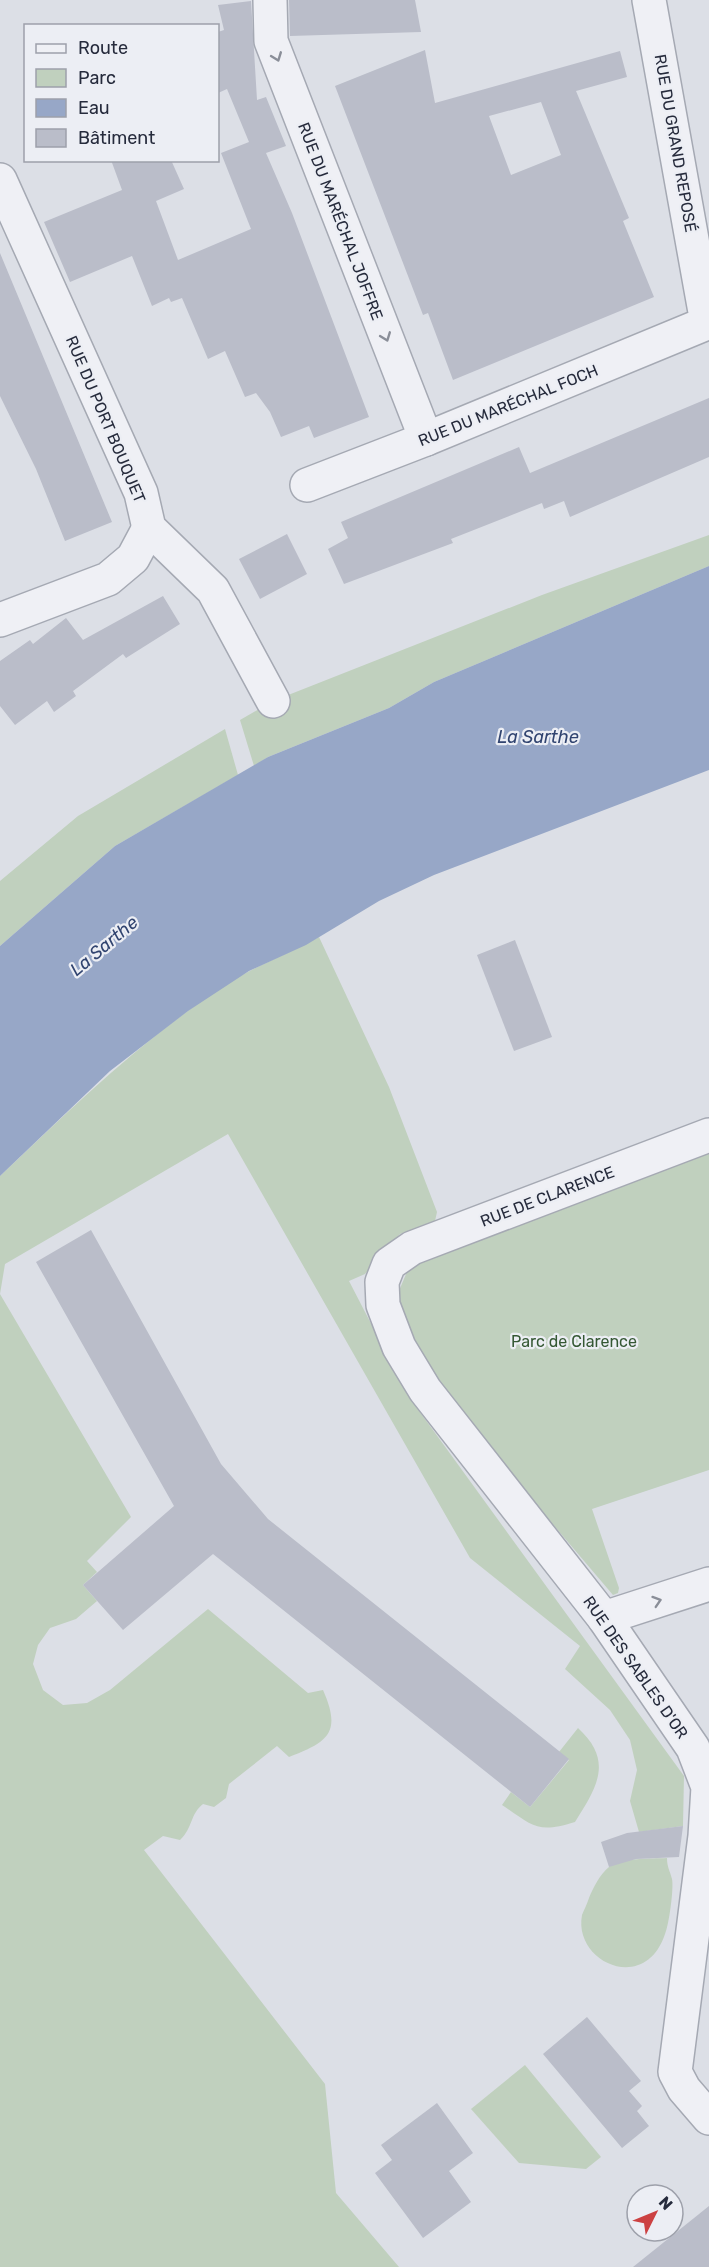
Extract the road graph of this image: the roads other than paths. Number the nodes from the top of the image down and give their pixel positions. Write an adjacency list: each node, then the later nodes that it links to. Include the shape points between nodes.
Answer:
1 (270, 0): 5 (street, RUE DU MARÉCHAL JOFFRE, one-way to 5, via 271,41)
2 (650, 0): 4 (street, RUE DU GRAND REPOSÉ)
3 (0, 180): 7 (street, RUE DU PORT BOUQUET, via 141,493)
4 (707, 323): 5 (street, RUE DU MARÉCHAL FOCH)
5 (426, 439): 6 (street, RUE DU MARÉCHAL FOCH)
6 (307, 484)
7 (148, 528): 8 (street, via 133,558 108,579); 9 (street, via 213,590)
8 (0, 620)
9 (273, 701)
10 (709, 1135): 11 (street, RUE DE CLARENCE, via 429,1241)
11 (389, 1264): 13 (street, RUE DES SABLES D'OR, via 382,1282 383,1305 399,1347 420,1382)
12 (709, 1584): 13 (street, one-way to 12)
13 (604, 1618): 14 (street, RUE DES SABLES D'OR, via 693,1748 708,1787 675,2072)
14 (709, 2118)

